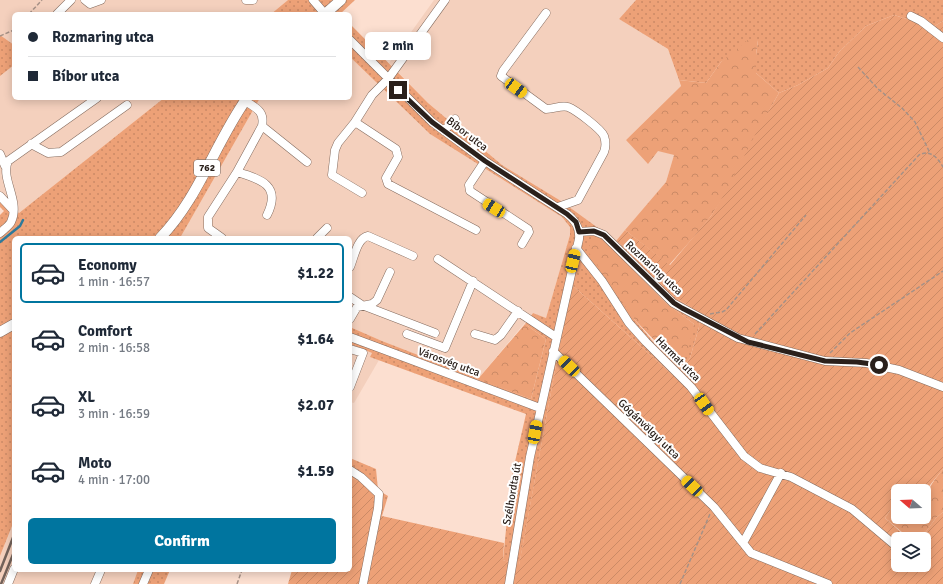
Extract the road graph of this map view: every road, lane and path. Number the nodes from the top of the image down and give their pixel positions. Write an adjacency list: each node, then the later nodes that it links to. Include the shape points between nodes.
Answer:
1 (42, 0): 10 (path)
2 (71, 0): 11 (street)
3 (85, 0): 4 (street, via 90,4)
4 (100, 0)
5 (246, 0): 6 (street)
6 (253, 0)
7 (313, 0): 12 (street)
8 (341, 0): 13 (main road)
9 (445, 0): 21 (street)
10 (31, 12)
11 (59, 12)
12 (323, 12)
13 (327, 12)
14 (546, 12): 42 (street, via 501,76 546,109 569,107 599,128 606,145 578,200)
15 (911, 16): 18 (street)
16 (12, 31): 17 (path)
17 (0, 36)
18 (943, 38)
19 (352, 42): 21 (street, Bíbor utca)
20 (858, 67): 34 (path, via 915,122)
21 (388, 79): 27 (street, via 372,95); 29 (street, Bíbor utca)
22 (94, 100): 30 (street)
23 (245, 100): 50 (main road, 762, via 186,206)
24 (247, 100): 28 (street, via 260,110)
25 (127, 105): 30 (street, via 61,152 48,153)
26 (455, 119): 29 (street)
27 (355, 122): 40 (street, via 338,143 332,175); 47 (street, via 396,149 398,157 386,178 388,184)
28 (262, 126): 36 (street); 39 (street)
29 (444, 131): 32 (street, Bíbor utca)
30 (31, 144): 37 (street)
31 (476, 144): 32 (street)
32 (471, 151): 35 (street, Bíbor utca)
33 (0, 154): 37 (street)
34 (931, 154): 38 (path); 73 (path, via 924,152 919,155)
35 (485, 161): 42 (street, Bíbor utca, via 503,169); 53 (street, via 470,185 470,191 528,229 529,232)
36 (307, 162)
37 (5, 166): 43 (street)
38 (943, 167)
39 (236, 172): 44 (street, via 260,179 269,188 272,198); 51 (street, via 208,217 208,228)
40 (362, 193)
41 (0, 196): 43 (street)
42 (558, 207): 48 (street, Bíbor utca, via 578,225)
43 (13, 210): 49 (street, via 11,222)
44 (267, 215)
45 (806, 215): 65 (path, via 726,310)
46 (327, 228): 52 (street)
47 (476, 230)
48 (579, 232): 54 (street); 65 (street, Rozmaring utca, via 594,231 604,235 674,303)
49 (0, 233)
50 (164, 236)
51 (219, 236)
52 (319, 236)
53 (522, 244)
54 (576, 248): 71 (street); 81 (street, Harmat utca, via 602,281 629,323 691,387 738,450 760,468)
55 (414, 256): 57 (street, via 364,236)
56 (438, 259): 60 (street)
57 (352, 262)
58 (943, 271): 76 (path, via 850,333)
59 (390, 272): 62 (street, via 377,300 372,304)
60 (473, 281): 63 (street); 69 (street, via 445,348)
61 (352, 298): 62 (street)
62 (362, 305): 64 (street); 68 (street)
63 (518, 311): 70 (street, via 495,340); 71 (street)
64 (352, 314)
65 (698, 316): 73 (street, Rozmaring utca)
66 (12, 325): 67 (main road)
67 (0, 332)
68 (435, 333)
69 (407, 334)
70 (475, 334)
71 (556, 337): 75 (street)
72 (353, 339): 79 (street, Városvég utca)
73 (748, 342): 76 (street, Rozmaring utca)
74 (352, 349): 77 (street, via 363,353)
75 (553, 351): 79 (street); 82 (street, Gógánvölgyi utca)
76 (825, 361): 78 (street, Rozmaring utca, via 866,362 908,373)
77 (352, 382)
78 (943, 387)
79 (540, 408): 94 (street, Szélhordta út, via 521,503)
80 (352, 471): 93 (street, via 361,476 378,494 378,508)
81 (781, 473): 83 (street, Harmat utca, via 852,509); 84 (street)
82 (714, 507): 84 (street, Gógánvölgyi utca); 95 (path)
83 (891, 541)
84 (743, 543): 96 (street, Gógánvölgyi utca, via 751,553)
85 (13, 572): 89 (street)
86 (100, 572): 90 (street)
87 (148, 572): 91 (street)
88 (241, 572): 92 (path)
89 (8, 584)
90 (95, 584)
91 (143, 584)
92 (237, 584)
93 (363, 584)
94 (509, 584)
95 (680, 584)
96 (828, 584)

